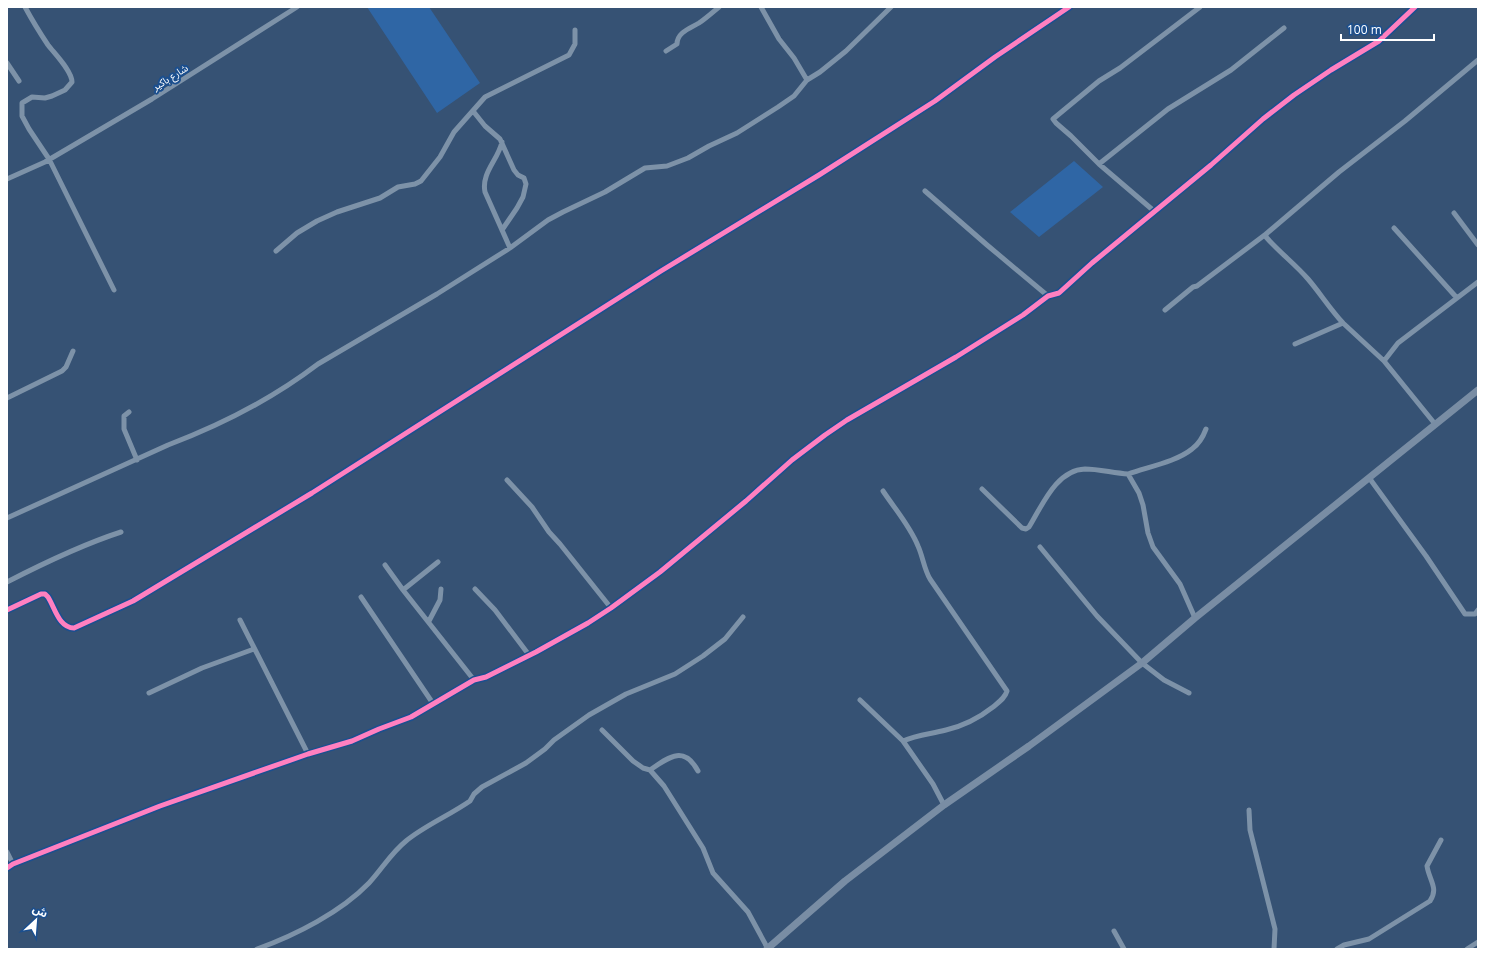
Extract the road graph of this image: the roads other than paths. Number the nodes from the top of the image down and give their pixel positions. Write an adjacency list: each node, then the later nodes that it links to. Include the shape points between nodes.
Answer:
1 (25, 7): 18 (street, via 72,78 70,85 59,93 45,98 32,97 22,103 22,116)
2 (298, 7): 18 (street, شارع باكير, via 152,99)
3 (719, 7): 11 (street, via 684,32 678,38 677,44)
4 (761, 7): 14 (street)
5 (890, 7): 14 (street, via 846,51)
6 (1069, 7): 61 (street, via 935,101 660,271 312,493 133,601 74,628 63,625 45,594 35,596)
7 (1200, 7): 19 (street, via 1099,81 1053,119)
8 (1415, 7): 22 (street, via 1379,41 1331,70 1263,119)
9 (1284, 28): 19 (street, via 1231,70 1168,109)
10 (575, 30): 16 (street, via 575,44 569,55 490,94)
11 (666, 51)
12 (1478, 60): 26 (street, via 1338,172)
13 (7, 62): 15 (street)
14 (807, 80): 28 (street, via 794,96 737,133 678,163 640,170 605,192 548,220)
15 (19, 81)
16 (472, 111): 17 (street); 29 (street, via 454,132 440,157 421,181 398,187 380,198 317,221 297,233)
17 (502, 142): 25 (street, via 484,178 484,185); 25 (street, via 514,170 524,178 526,184 523,197)
18 (49, 159): 20 (street, شارع باكير); 31 (street)
19 (1099, 164): 22 (street)
20 (7, 179)
21 (924, 191): 32 (street)
22 (1154, 211): 32 (street, via 1059,293)
23 (1454, 213): 27 (street)
24 (1394, 228): 33 (street)
25 (502, 230): 28 (street)
26 (1266, 234): 34 (street); 35 (street, via 1278,250 1310,281)
27 (1478, 245)
28 (510, 248): 44 (street, via 244,411)
29 (276, 251)
30 (1478, 282): 33 (street)
31 (114, 290)
32 (1048, 296): 60 (street, via 1023,315 956,357 824,435 660,572)
33 (1457, 298): 38 (street, via 1398,343)
34 (1165, 310)
35 (1343, 323): 36 (street); 38 (street)
36 (1295, 344)
37 (73, 351): 40 (street, via 62,371)
38 (1384, 361): 42 (street)
39 (1478, 390): 42 (street)
40 (7, 398)
41 (129, 412): 44 (street, via 124,416 124,429)
42 (1435, 424): 46 (street)
43 (1206, 429): 45 (street, via 1192,450)
44 (137, 460): 50 (street)
45 (1128, 474): 48 (street, via 1084,469 1074,471 1053,488 1026,529); 64 (street, via 1139,493 1153,547 1180,584)
46 (1370, 479): 62 (street, via 1465,614 1475,614); 64 (street)
47 (507, 480): 60 (street, via 532,507 549,532)
48 (982, 489)
49 (883, 491): 76 (street, via 913,535 930,579 1007,690 998,704 968,722)
50 (7, 518)
51 (121, 532): 55 (street, via 91,542)
52 (1040, 547): 69 (street, via 1097,616)
53 (438, 562): 58 (street)
54 (385, 565): 58 (street)
55 (7, 582)
56 (442, 589): 66 (street, via 440,600)
57 (475, 589): 68 (street)
58 (403, 590): 66 (street)
59 (361, 597): 74 (street)
60 (611, 608): 68 (street)
61 (7, 610)
62 (1478, 610)
63 (743, 617): 88 (street, via 725,639 703,656 675,674 626,694 589,715 526,764 482,786 470,801 407,840 369,883 347,902 296,932)
64 (1196, 618): 69 (street)
65 (240, 620): 67 (street)
66 (428, 621): 70 (street)
67 (254, 649): 71 (street, via 202,668); 77 (street)
68 (529, 655): 70 (street, via 486,677)
69 (1142, 663): 72 (street, via 1164,680); 80 (street)
70 (474, 680): 74 (street)
71 (149, 693)
72 (1189, 693)
73 (860, 700): 76 (street)
74 (434, 704): 77 (street, via 411,717 352,741)
75 (602, 730): 78 (street, via 633,761)
76 (903, 741): 80 (street, via 933,784)
77 (308, 754): 84 (street, via 166,804)
78 (650, 770): 79 (street, via 680,755 688,757); 89 (street, via 664,786 703,848 713,873 748,912)
79 (698, 771)
80 (944, 805): 89 (street, via 845,881)
81 (1249, 810): 91 (street, via 1250,830 1275,929)
82 (1441, 840): 92 (street, via 1428,866 1434,888 1430,901 1369,939)
83 (7, 852): 84 (street)
84 (13, 864): 85 (street)
85 (7, 868)
86 (1114, 931): 90 (street)
87 (1478, 942): 93 (street)
88 (257, 949)
89 (768, 949)
90 (1124, 949)
91 (1274, 949)
92 (1337, 949)
93 (1467, 949)

